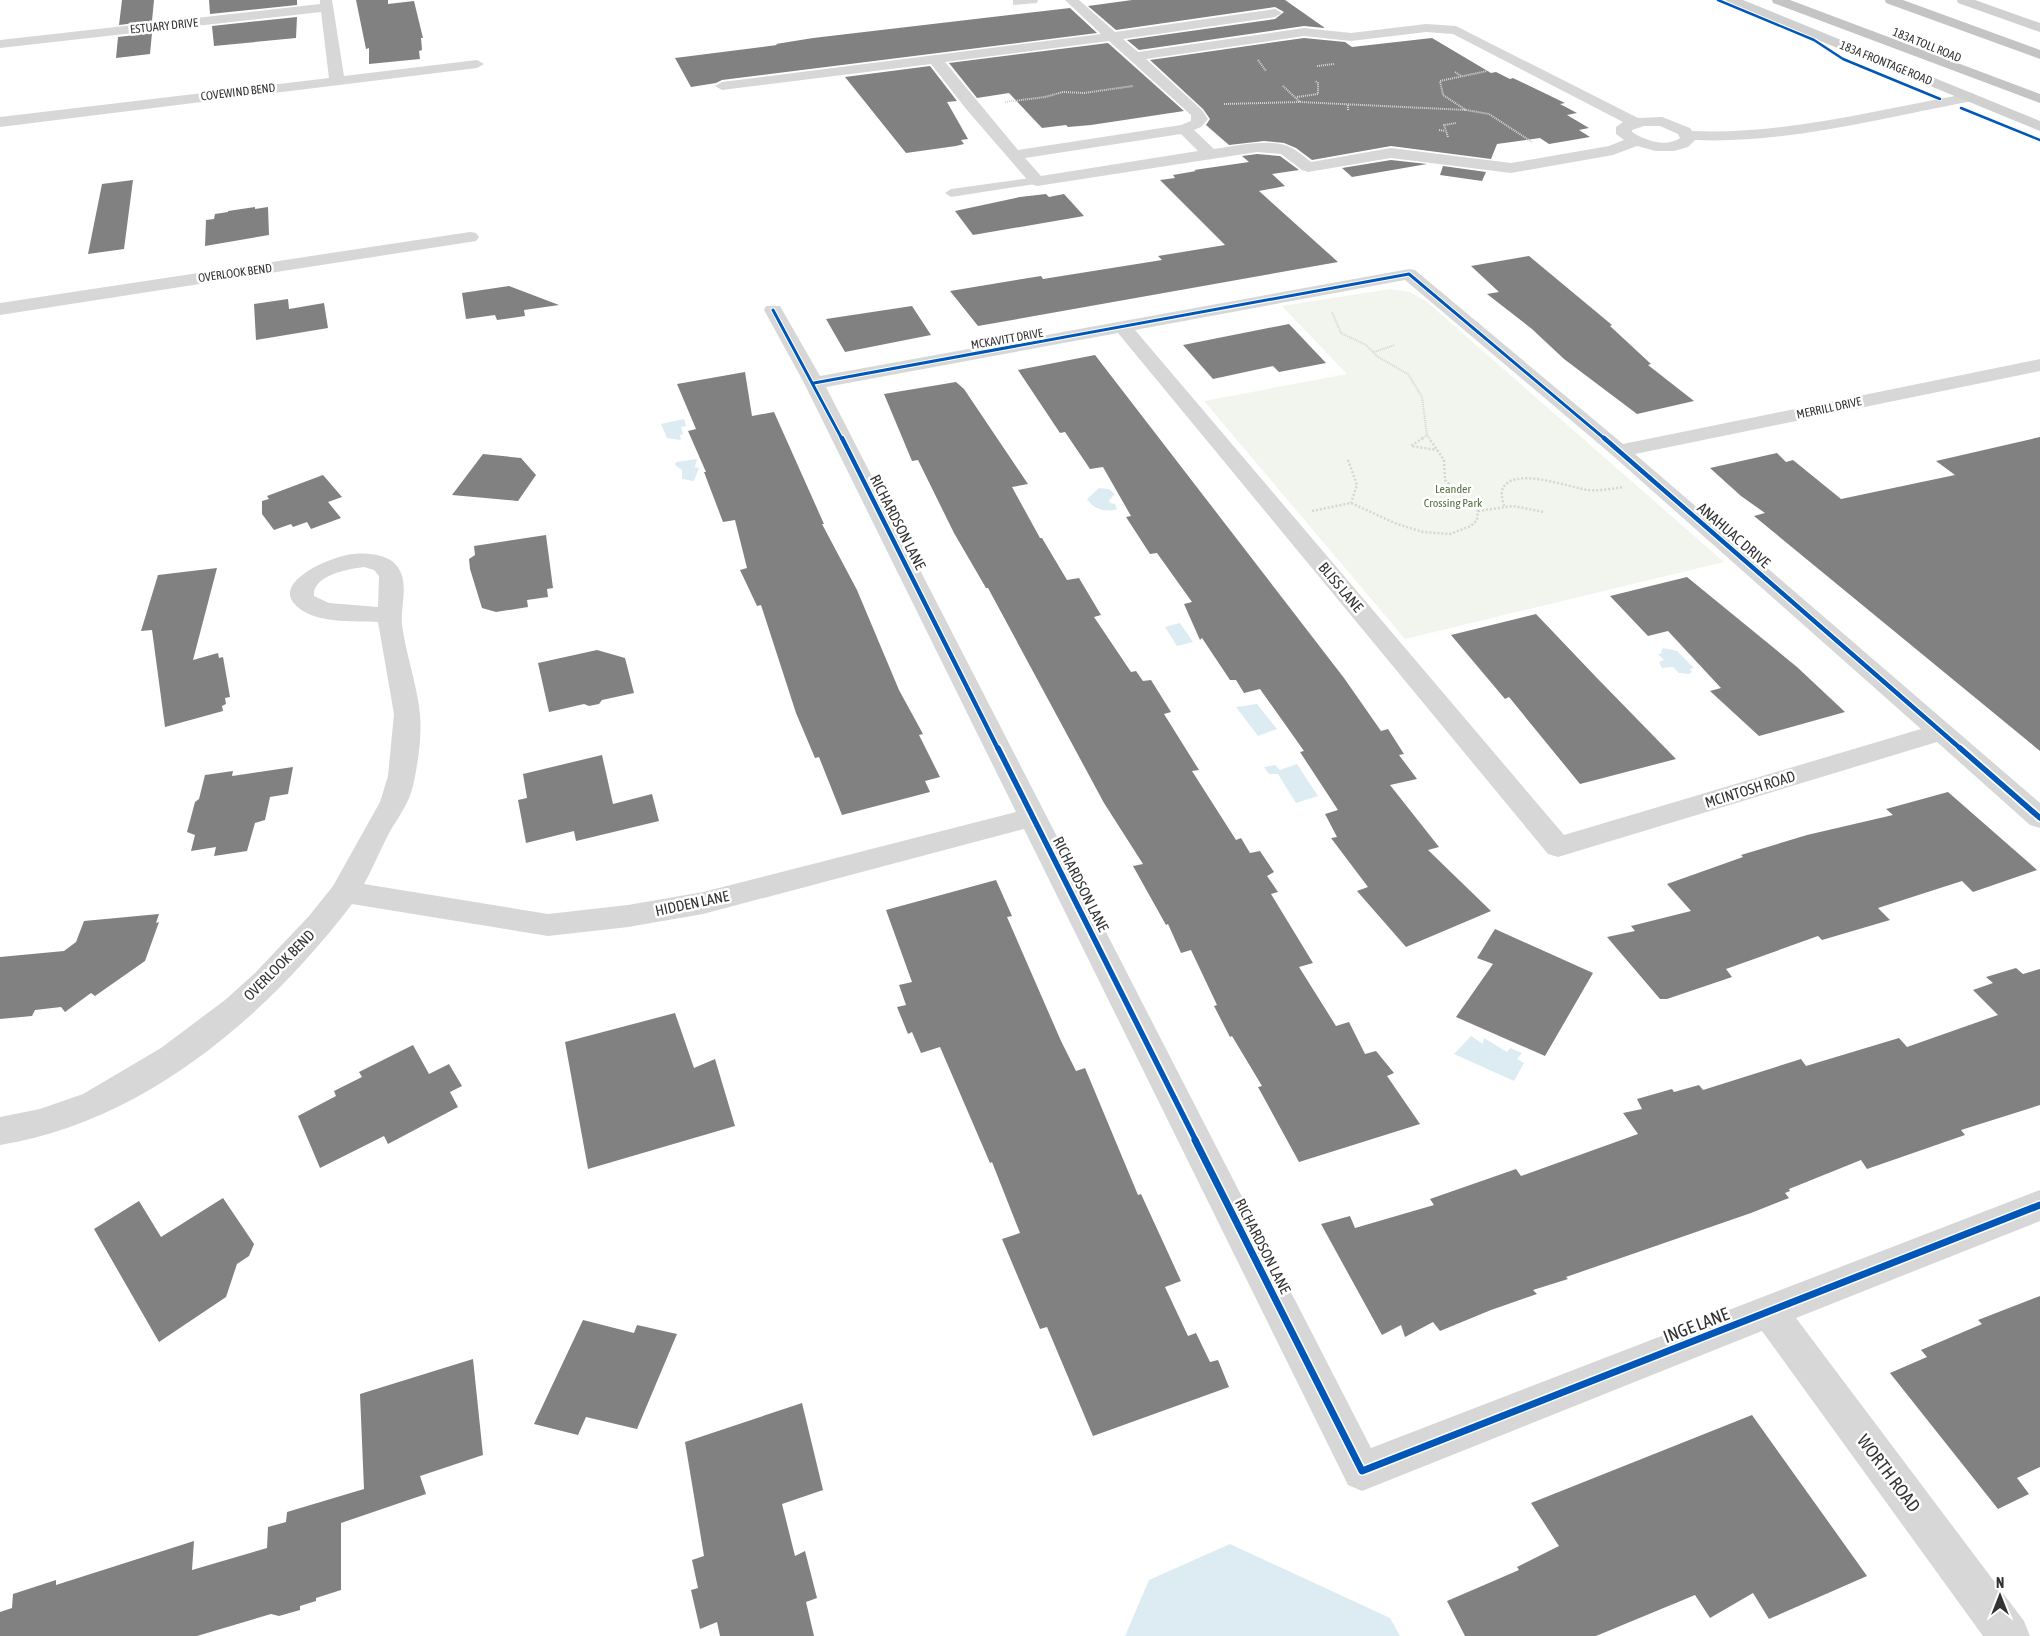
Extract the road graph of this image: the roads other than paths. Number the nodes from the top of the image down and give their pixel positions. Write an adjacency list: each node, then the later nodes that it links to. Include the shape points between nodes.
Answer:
1 (1032, 0): 9 (street)
2 (1071, 0): 14 (street)
3 (1257, 0): 11 (street)
4 (1732, 0): 23 (main road, 183A FRONTAGE ROAD)
5 (1778, 0): 24 (highway)
6 (1814, 0): 22 (highway, 183A TOLL ROAD)
7 (1891, 0): 16 (highway, 183A TOLL ROAD)
8 (1963, 0): 12 (main road)
9 (1018, 2)
10 (327, 4): 15 (street, ESTUARY DRIVE); 20 (street)
11 (1275, 13): 13 (street); 14 (street)
12 (2040, 28)
13 (1304, 32): 17 (street); 26 (street, via 1351,37 1426,28 1456,30)
14 (1111, 37): 17 (street); 18 (street)
15 (0, 44)
16 (2040, 55)
17 (1134, 57): 28 (street, via 1197,113 1200,119 1196,124)
18 (934, 58): 21 (street); 32 (street)
19 (477, 64): 20 (street, COVEWIND BEND)
20 (337, 80): 25 (street, COVEWIND BEND)
21 (722, 86)
22 (2040, 90)
23 (1972, 97): 27 (main road, 183A FRONTAGE ROAD); 29 (street, via 1769,134 1733,137)
24 (2040, 99)
25 (0, 122)
26 (1634, 122): 29 (street, via 1662,122); 30 (street, via 1623,130)
27 (2040, 126)
28 (1184, 129): 31 (street); 32 (street)
29 (1688, 135): 30 (street, via 1686,142 1673,146 1654,146)
30 (1636, 141): 31 (street, via 1613,150 1511,168 1391,153 1308,167 1285,150 1257,147)
31 (1210, 154): 33 (street)
32 (1015, 155): 33 (street)
33 (1037, 181): 34 (lane)
34 (951, 193)
35 (470, 237): 37 (street, OVERLOOK BEND)
36 (1409, 274): 39 (street, MCKAVITT DRIVE); 42 (street, ANAHUAC DRIVE)
37 (0, 309)
38 (773, 310): 41 (street, RICHARDSON LANE)
39 (1124, 328): 41 (street, MCKAVITT DRIVE); 47 (street, BLISS LANE)
40 (2040, 365): 42 (street, MERRILL DRIVE)
41 (814, 383): 45 (street, RICHARDSON LANE)
42 (1619, 450): 44 (street, ANAHUAC DRIVE)
43 (389, 615): 48 (street, OVERLOOK BEND, via 408,717 398,790)
44 (1941, 732): 46 (street, ANAHUAC DRIVE); 47 (street, MCINTOSH ROAD)
45 (1033, 817): 48 (street, HIDDEN LANE, via 703,903 548,925); 52 (street, RICHARDSON LANE)
46 (2040, 818)
47 (1558, 847)
48 (345, 892): 49 (street, OVERLOOK BEND, via 300,949 241,1004 175,1055 104,1099 26,1128)
49 (0, 1131)
50 (2040, 1204): 51 (street, INGE LANE)
51 (1769, 1311): 52 (street, INGE LANE); 53 (street, WORTH ROAD)
52 (1362, 1471)
53 (2010, 1636)

